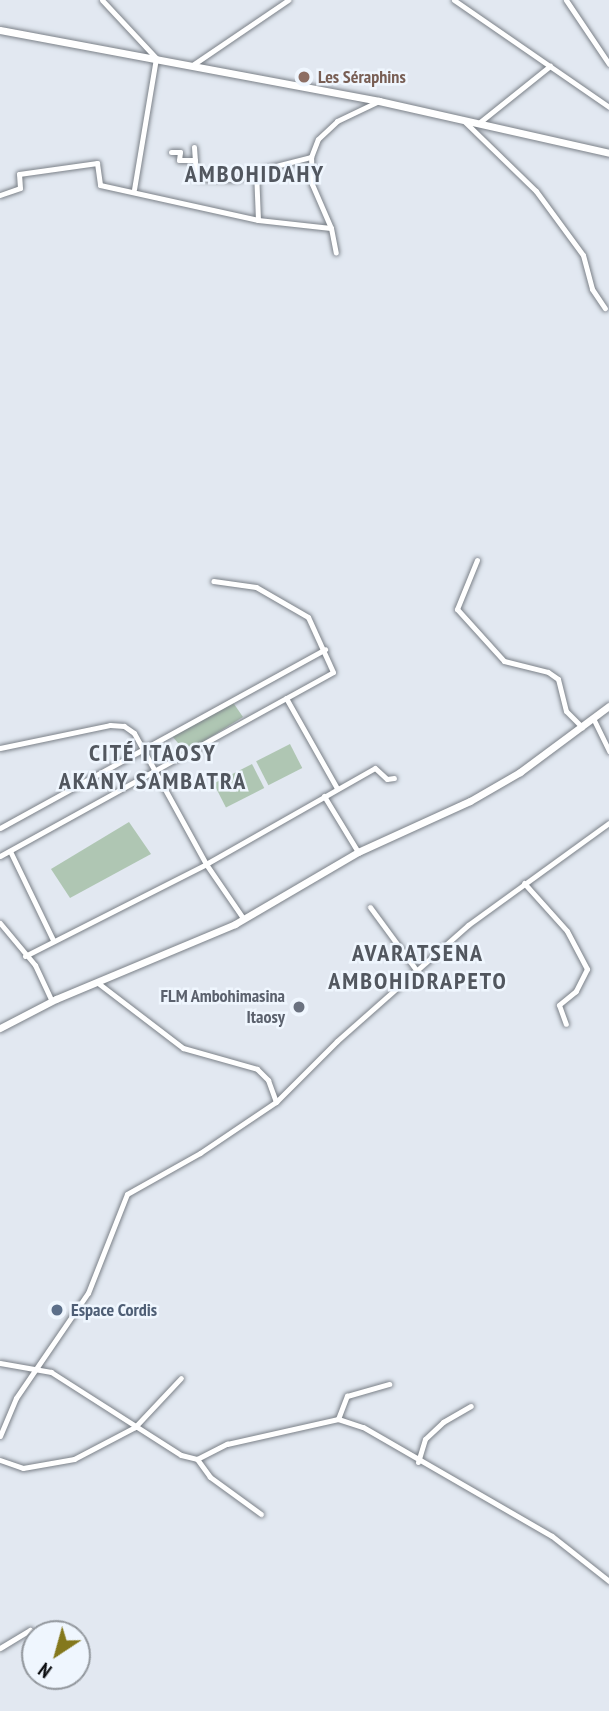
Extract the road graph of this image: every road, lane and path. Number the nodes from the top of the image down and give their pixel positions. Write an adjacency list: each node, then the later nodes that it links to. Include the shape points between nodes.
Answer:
1 (102, 0): 6 (street)
2 (288, 0): 7 (street)
3 (454, 0): 9 (street)
4 (566, 0): 8 (street)
5 (0, 30): 6 (street)
6 (156, 58): 7 (street); 20 (street)
7 (194, 64): 10 (street)
8 (609, 64)
9 (550, 66): 11 (street); 13 (street)
10 (379, 101): 12 (street); 17 (street, via 323,131)
11 (609, 107)
12 (463, 120): 13 (street); 25 (street, via 536,191 583,255 592,289)
13 (480, 122): 16 (street)
14 (194, 147): 18 (street)
15 (171, 152): 18 (street, via 180,152 179,160)
16 (609, 153)
17 (311, 157): 19 (street); 23 (street, via 312,184)
18 (195, 160): 19 (street, via 196,178 237,179)
19 (256, 171): 22 (street)
20 (134, 190): 21 (street, via 100,185 97,163 19,174 20,188); 22 (street)
21 (0, 195)
22 (258, 220): 23 (street)
23 (331, 228): 24 (street)
24 (336, 253)
25 (605, 307)
26 (477, 560): 32 (street, via 457,609 504,661 558,679 566,711)
27 (213, 581): 28 (street, via 256,587 291,605 308,617)
28 (325, 649): 29 (street, via 333,672); 34 (street)
29 (286, 698): 36 (street); 38 (street)
30 (609, 706): 31 (street)
31 (593, 718): 32 (street); 35 (street)
32 (582, 727): 43 (street, via 470,801)
33 (0, 748): 34 (street, via 117,724 134,733)
34 (140, 750): 36 (street); 41 (street)
35 (609, 751)
36 (153, 769): 42 (street); 45 (street)
37 (394, 778): 38 (street, via 387,779 375,768)
38 (337, 788): 39 (street)
39 (324, 796): 43 (street); 45 (street)
40 (609, 824): 46 (street)
41 (0, 828)
42 (10, 851): 44 (street); 50 (street)
43 (358, 852): 48 (street)
44 (0, 856)
45 (206, 864): 48 (street); 50 (street)
46 (524, 883): 52 (street); 55 (street, via 567,931 586,965 580,984 559,1005)
47 (370, 907): 52 (street)
48 (243, 918): 53 (street)
49 (0, 923): 51 (street)
50 (53, 940): 51 (street)
51 (25, 956): 54 (street)
52 (417, 971): 57 (street)
53 (97, 983): 54 (street); 57 (street, via 183,1048 257,1069 268,1080)
54 (52, 1001): 56 (street)
55 (566, 1024)
56 (0, 1028)
57 (276, 1102): 59 (street, via 127,1194 88,1293)
58 (0, 1363): 59 (street)
59 (36, 1367): 64 (street); 65 (street, via 12,1405)
60 (181, 1378): 64 (street)
61 (389, 1384): 63 (street, via 347,1396)
62 (471, 1406): 68 (street, via 425,1439)
63 (338, 1419): 66 (street, via 227,1444); 68 (street, via 363,1427)
64 (135, 1427): 66 (street); 67 (street, via 74,1459 23,1468)
65 (0, 1436)
66 (197, 1459): 69 (street, via 210,1477)
67 (0, 1460)
68 (418, 1462): 70 (street, via 552,1536)
69 (261, 1514)
70 (609, 1581)
71 (21, 1635): 72 (street)
72 (0, 1648)

